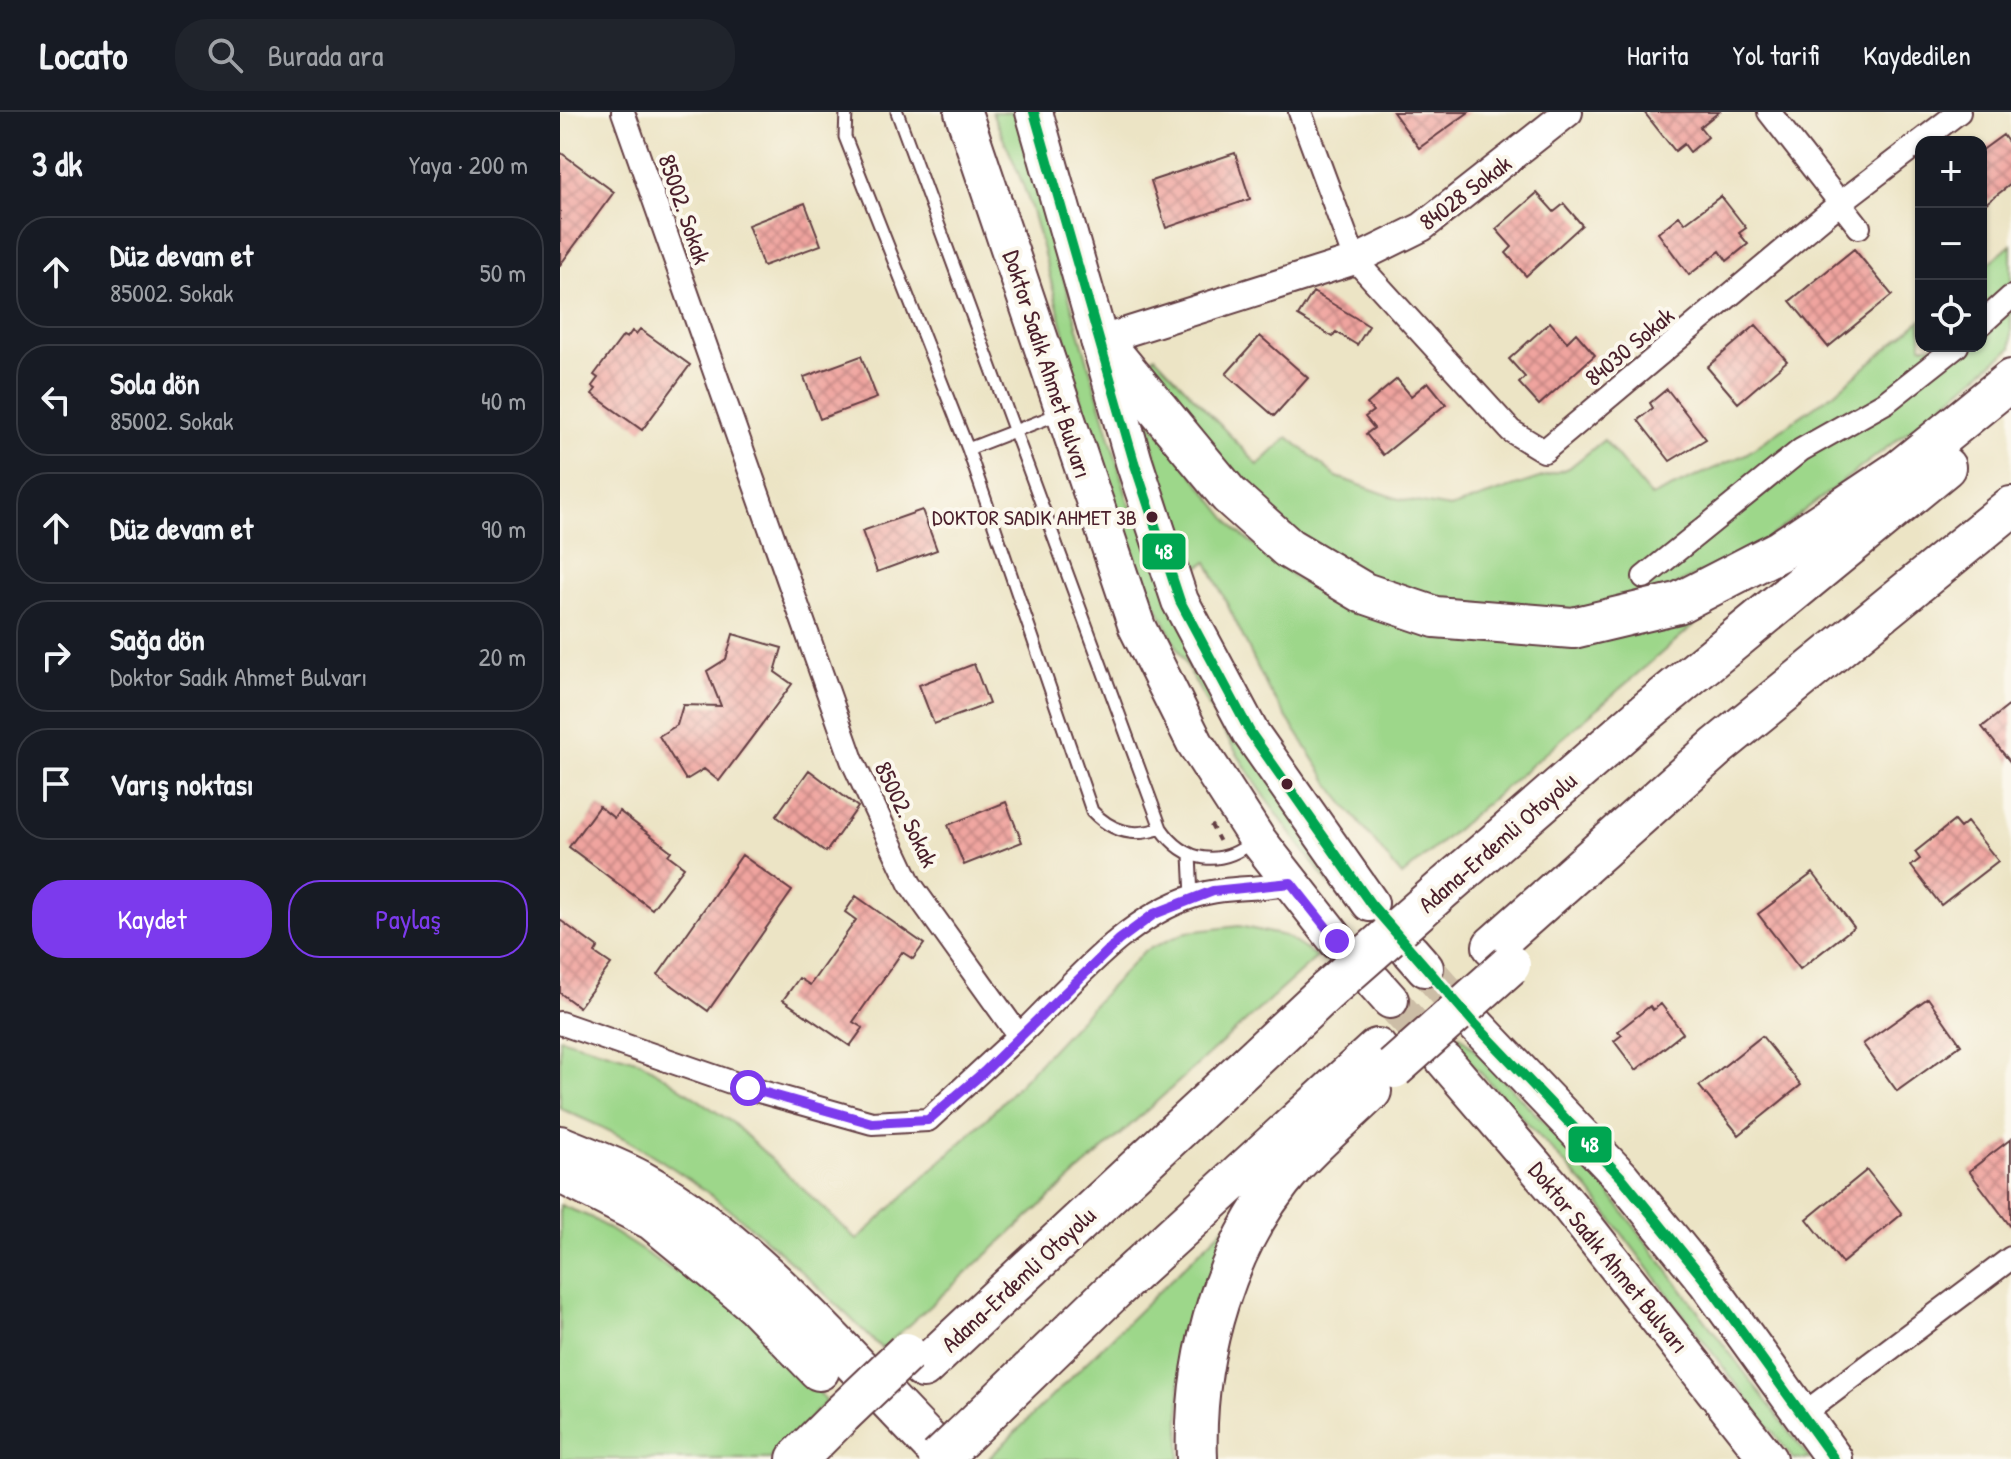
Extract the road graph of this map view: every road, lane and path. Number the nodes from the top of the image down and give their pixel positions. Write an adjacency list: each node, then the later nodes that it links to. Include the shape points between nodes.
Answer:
1 (623, 112): 35 (street, 85002. Sokak, via 852,760 910,884)
2 (846, 112): 21 (lane, via 845,137)
3 (897, 112): 20 (lane)
4 (963, 112): 18 (main road, Doktor Sadık Ahmet Bulvarı)
5 (1034, 112): 15 (main road)
6 (1300, 112): 12 (street)
7 (1568, 112): 12 (street, 84028 Sokak, via 1422,227)
8 (1769, 112): 10 (street)
9 (1959, 112): 10 (street, 84030 Sokak)
10 (1840, 203): 11 (street); 12 (street, 84030 Sokak, via 1544,451 1511,431)
11 (1859, 227)
12 (1355, 260): 15 (street, 84028 Sokak)
13 (2011, 297): 14 (street)
14 (1987, 319)
15 (1101, 340): 17 (highway, via 1229,495 1288,548 1364,593 1435,617 1573,628 1678,603 1779,551 1900,470); 30 (main road, via 1180,601 1250,732)
16 (1949, 352): 24 (street, via 1886,402 1801,450)
17 (2011, 380)
18 (1064, 412): 20 (lane); 26 (main road, Doktor Sadık Ahmet Bulvarı, via 1137,627 1195,743)
19 (2011, 415): 42 (highway, Adana-Erdemli Otoyolu, bridge, via 1638,719 1328,990 1136,1168 1025,1238)
20 (1016, 431): 21 (lane); 25 (lane)
21 (968, 449): 25 (lane, via 1092,811 1125,832)
22 (2011, 507): 32 (highway, via 1718,746)
23 (2011, 539): 32 (highway)
24 (1644, 577)
25 (1161, 828): 27 (lane)
26 (1257, 839): 27 (lane, via 1228,857); 28 (main road, Doktor Sadık Ahmet Bulvarı)
27 (1190, 855): 29 (lane)
28 (1291, 883): 29 (street); 31 (main road, Doktor Sadık Ahmet Bulvarı)
29 (1192, 897): 35 (street, via 1136,926)
30 (1370, 903)
31 (1337, 941)
32 (1502, 955): 36 (highway)
33 (560, 1023): 35 (street, via 748,1088 872,1123 928,1120)
34 (1475, 1024): 41 (main road, via 1622,1178 1708,1284)
35 (1019, 1036)
36 (1385, 1059): 43 (highway, via 1113,1291); 47 (highway, via 1248,1229 1208,1334 1195,1411)
37 (1444, 1060): 48 (main road, Doktor Sadık Ahmet Bulvarı, via 1570,1207)
38 (560, 1146): 43 (highway, via 644,1183 703,1224 774,1283)
39 (560, 1173): 46 (highway, via 653,1220 716,1269)
40 (2011, 1258): 41 (street)
41 (1802, 1415): 49 (main road)
42 (851, 1422): 44 (highway); 45 (highway)
43 (949, 1452)
44 (797, 1459)
45 (830, 1459)
46 (907, 1459)
47 (1197, 1459)
48 (1768, 1459)
49 (1834, 1459)

